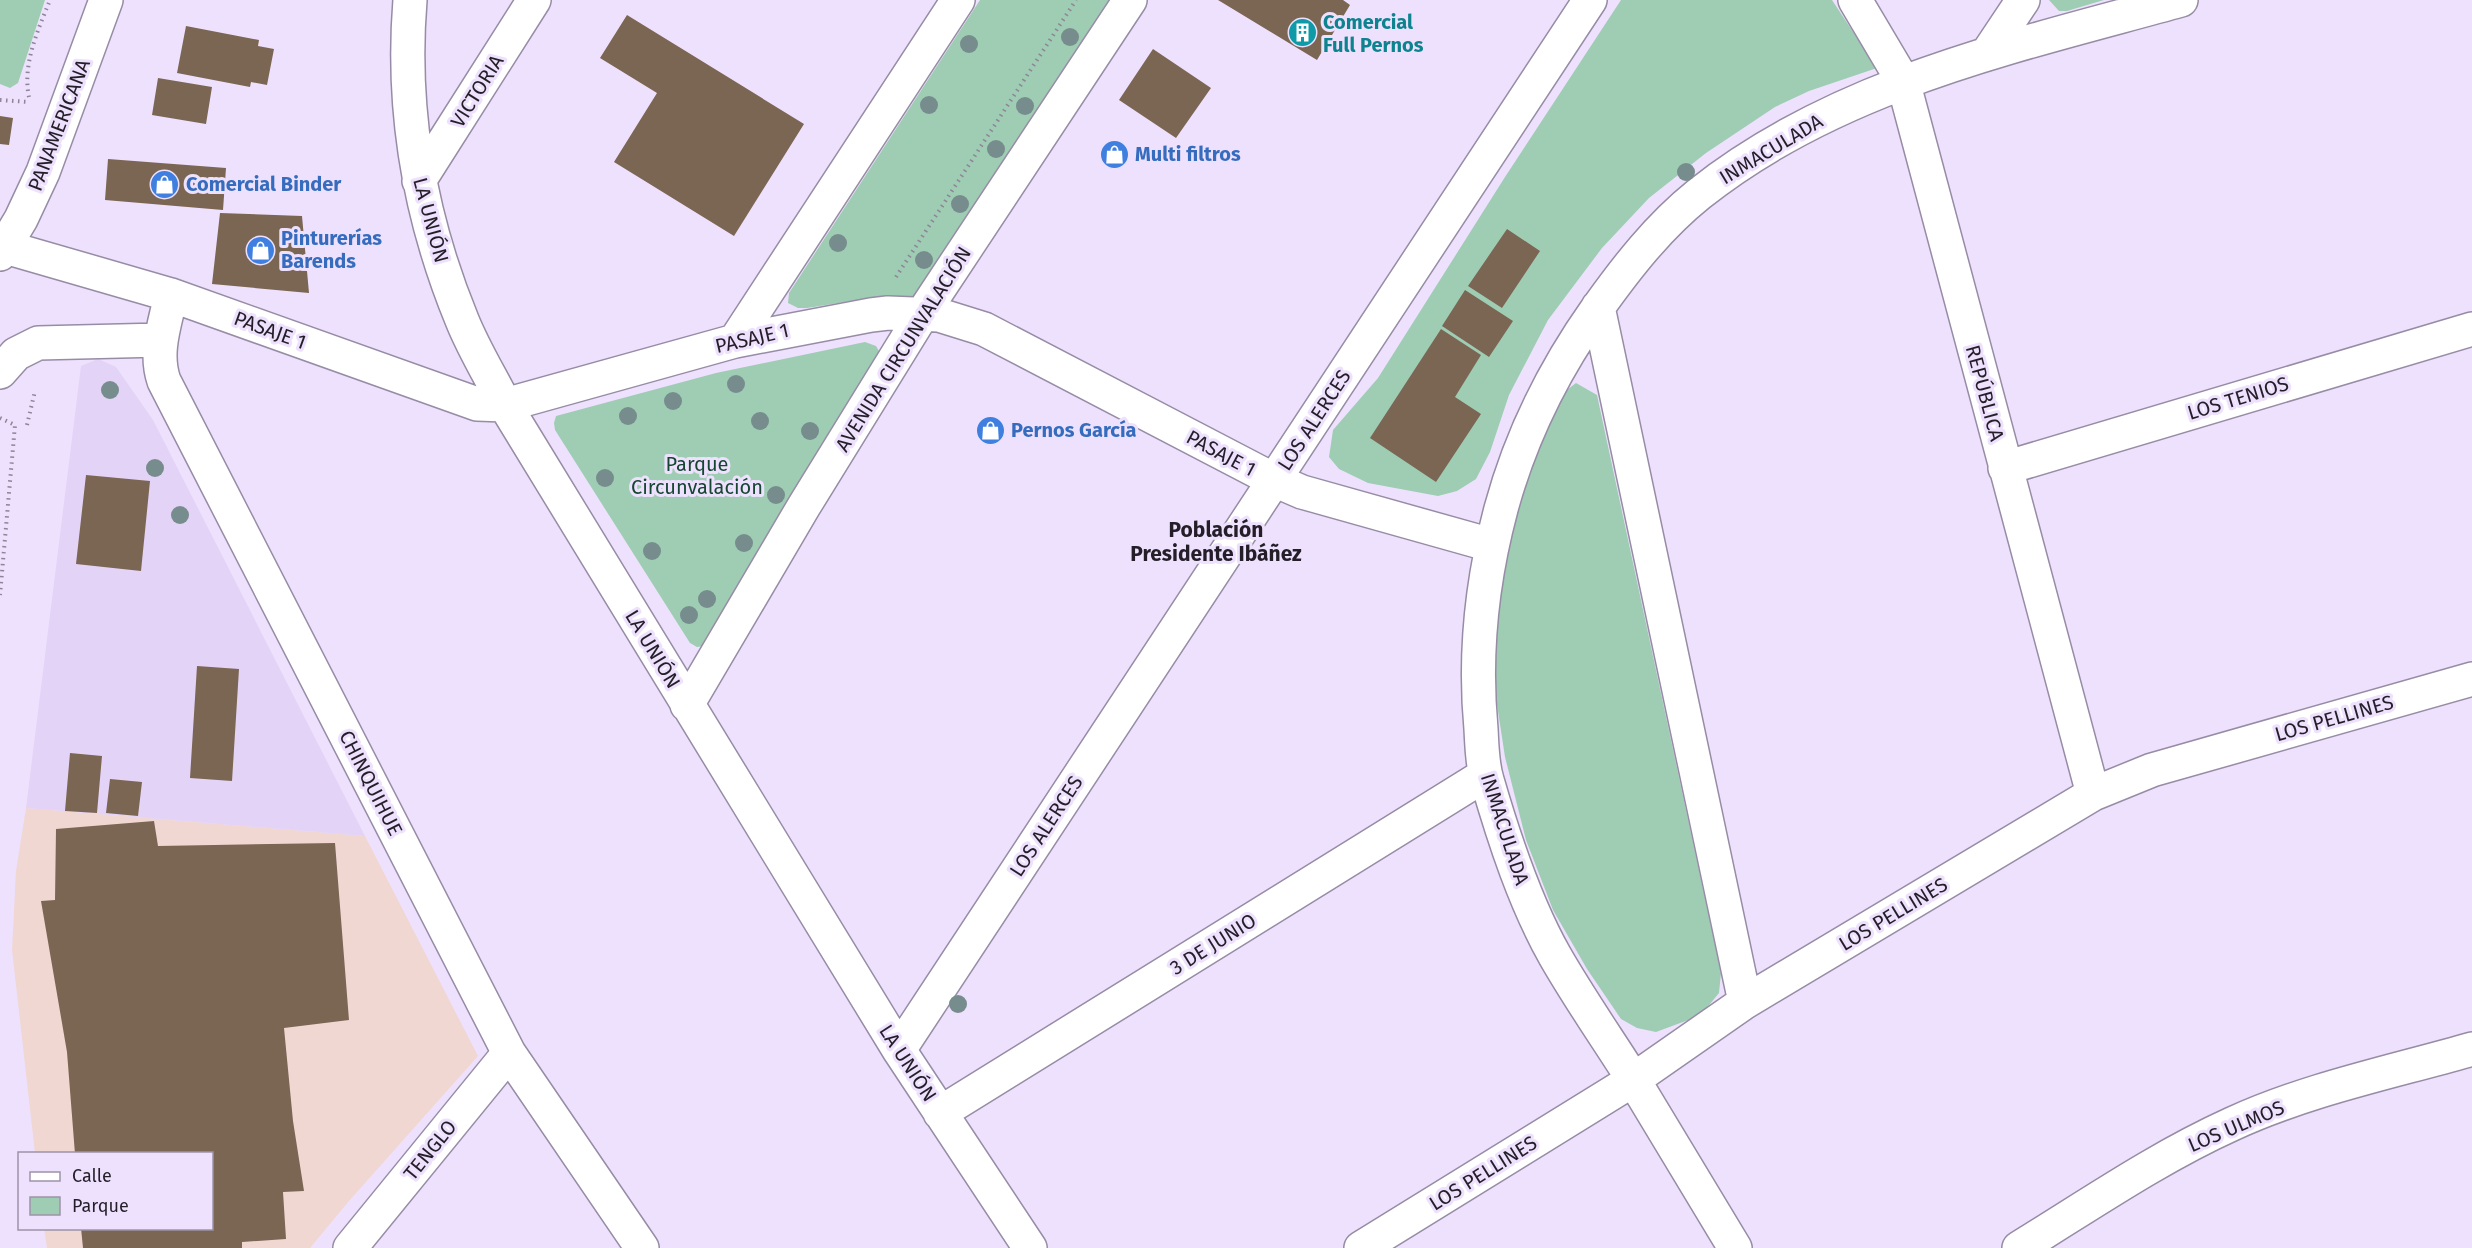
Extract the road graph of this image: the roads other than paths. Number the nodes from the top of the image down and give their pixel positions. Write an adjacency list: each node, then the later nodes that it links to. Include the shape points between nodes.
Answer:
1 (106, 0): 13 (street, PANAMERICANA, via 43,172)
2 (410, 0): 12 (street, LA UNIÓN, via 408,90)
3 (534, 0): 12 (street, VICTORIA)
4 (958, 0): 19 (street)
5 (1130, 0): 16 (street, AVENIDA CIRCUNVALACIÓN)
6 (1590, 0): 23 (street, LOS ALERCES)
7 (1855, 0): 11 (street, REPÚBLICA)
8 (2023, 0): 10 (street)
9 (2181, 0): 10 (street, INMACULADA)
10 (1987, 54): 11 (street, INMACULADA)
11 (1903, 81): 15 (street, INMACULADA, via 1810,124 1726,173 1664,226); 22 (street, REPÚBLICA)
12 (419, 181): 21 (street, LA UNIÓN, via 459,313)
13 (2, 250): 14 (street, PASAJE 1)
14 (171, 295): 18 (street, CHINQUIHUE); 21 (street, PASAJE 1, via 477,404)
15 (1598, 307): 24 (street, INMACULADA, via 1567,351 1525,432); 29 (street)
16 (923, 313): 19 (street, PASAJE 1, via 871,315); 23 (street, PASAJE 1, via 984,329); 26 (street, AVENIDA CIRCUNVALACIÓN)
17 (2472, 329): 22 (street, LOS TENIOS)
18 (161, 340): 20 (street, via 38,343 16,354); 32 (street, CHINQUIHUE, via 159,360 164,381)
19 (735, 341): 21 (street, PASAJE 1)
20 (0, 372)
21 (505, 405): 26 (street, LA UNIÓN)
22 (2005, 468): 28 (street, REPÚBLICA)
23 (1274, 480): 24 (street, PASAJE 1, via 1302,492); 31 (street, LOS ALERCES)
24 (1491, 545): 27 (street, INMACULADA, via 1477,691)
25 (2472, 679): 28 (street, LOS PELLINES, via 2152,770)
26 (687, 705): 31 (street, LA UNIÓN)
27 (1485, 775): 33 (street, INMACULADA, via 1516,870 1553,954); 34 (street, 3 DE JUNIO)
28 (2093, 795): 29 (street, LOS PELLINES)
29 (1745, 1002): 33 (street, LOS PELLINES)
30 (2472, 1049): 40 (street, LOS ULMOS, via 2307,1096 2234,1123 2168,1155)
31 (898, 1050): 34 (street, LA UNIÓN)
32 (509, 1053): 35 (street, TENGLO); 36 (street, CHINQUIHUE)
33 (1633, 1080): 38 (street, LOS PELLINES); 39 (street, INMACULADA)
34 (940, 1113): 37 (street, LA UNIÓN)
35 (350, 1248)
36 (642, 1248)
37 (1030, 1248)
38 (1361, 1248)
39 (1735, 1248)
40 (2019, 1248)

